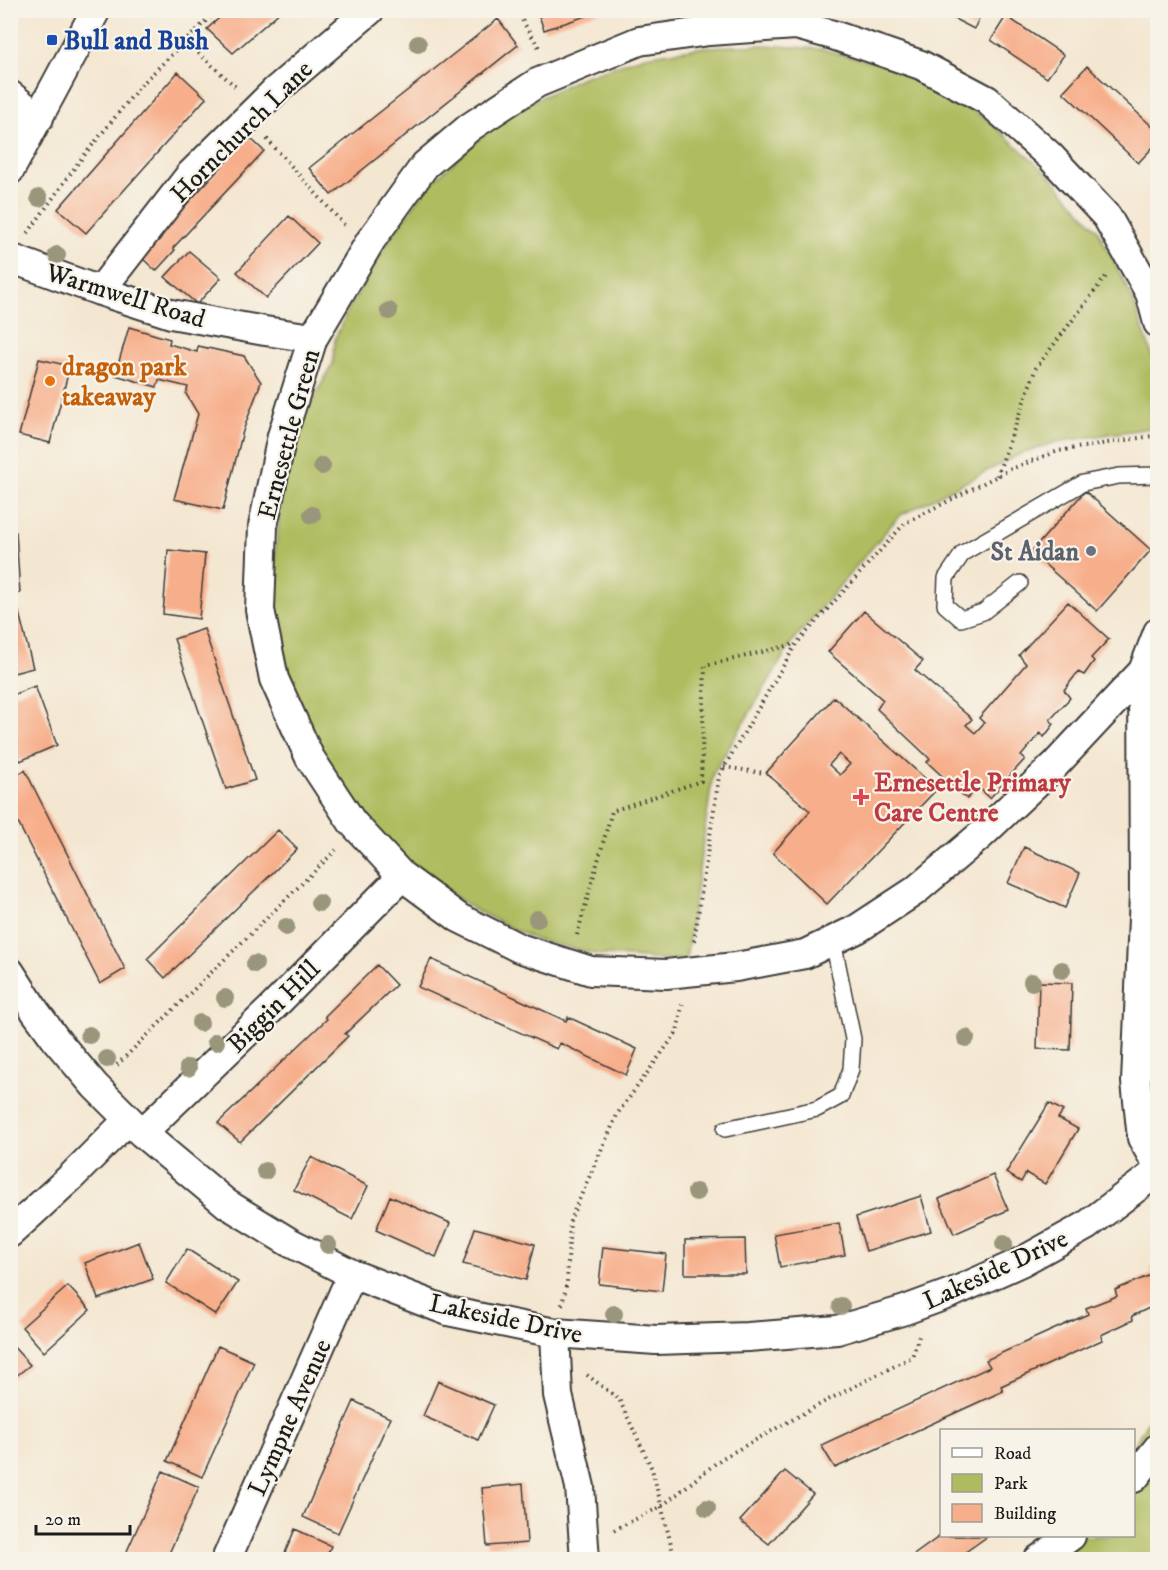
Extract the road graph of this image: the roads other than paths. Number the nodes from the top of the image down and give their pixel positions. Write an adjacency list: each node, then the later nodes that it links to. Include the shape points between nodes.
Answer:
1 (96, 10): 5 (street)
2 (370, 10): 8 (street, Hornchurch Lane, via 275,91 190,175)
3 (792, 18): 9 (street, Ernesettle Green, via 921,65 987,100 1050,156 1107,217 1150,293); 10 (street, Ernesettle Green, via 639,41 537,83 489,114 425,165 371,240)
4 (10, 95): 5 (street)
5 (39, 118): 6 (street)
6 (10, 170)
7 (11, 258): 8 (street, Warmwell Road)
8 (100, 291): 10 (street, Warmwell Road, via 171,314)
9 (1158, 323)
10 (313, 338): 16 (street, Ernesettle Green, via 282,436 263,526 260,610 274,679 310,758 352,822)
11 (1158, 475): 12 (lane, via 1119,476 1083,483 963,553 946,578 945,605 962,618 983,612)
12 (1020, 583)
13 (1158, 632): 14 (street)
14 (1143, 671): 15 (street); 18 (street, Ernesettle Green, via 1054,766 981,835 915,891)
15 (1150, 776): 17 (street)
16 (402, 876): 18 (street, Ernesettle Green, via 459,918 519,948 591,971 666,974 736,967 805,954); 20 (street, Biggin Hill, via 280,999)
17 (1151, 894): 22 (street, via 1136,1082 1142,1138)
18 (833, 941): 21 (lane, via 853,1039 851,1069 841,1096 817,1108)
19 (10, 972): 20 (street, Lakeside Drive, via 51,1033 94,1086)
20 (135, 1127): 24 (street, Biggin Hill, via 71,1177); 25 (street, Lakeside Drive, via 227,1204)
21 (724, 1129)
22 (1158, 1166)
23 (1158, 1171): 26 (street, Lakeside Drive, via 1086,1226 1021,1262 930,1301 837,1330 748,1337)
24 (10, 1233)
25 (352, 1274): 26 (street, Lakeside Drive, via 448,1311); 31 (street, Lympne Avenue)
26 (555, 1342): 30 (street, via 558,1395 580,1487)
27 (1158, 1448): 28 (street)
28 (1135, 1477)
29 (1070, 1537): 32 (street)
30 (584, 1552)
31 (226, 1560)
32 (1038, 1560)

